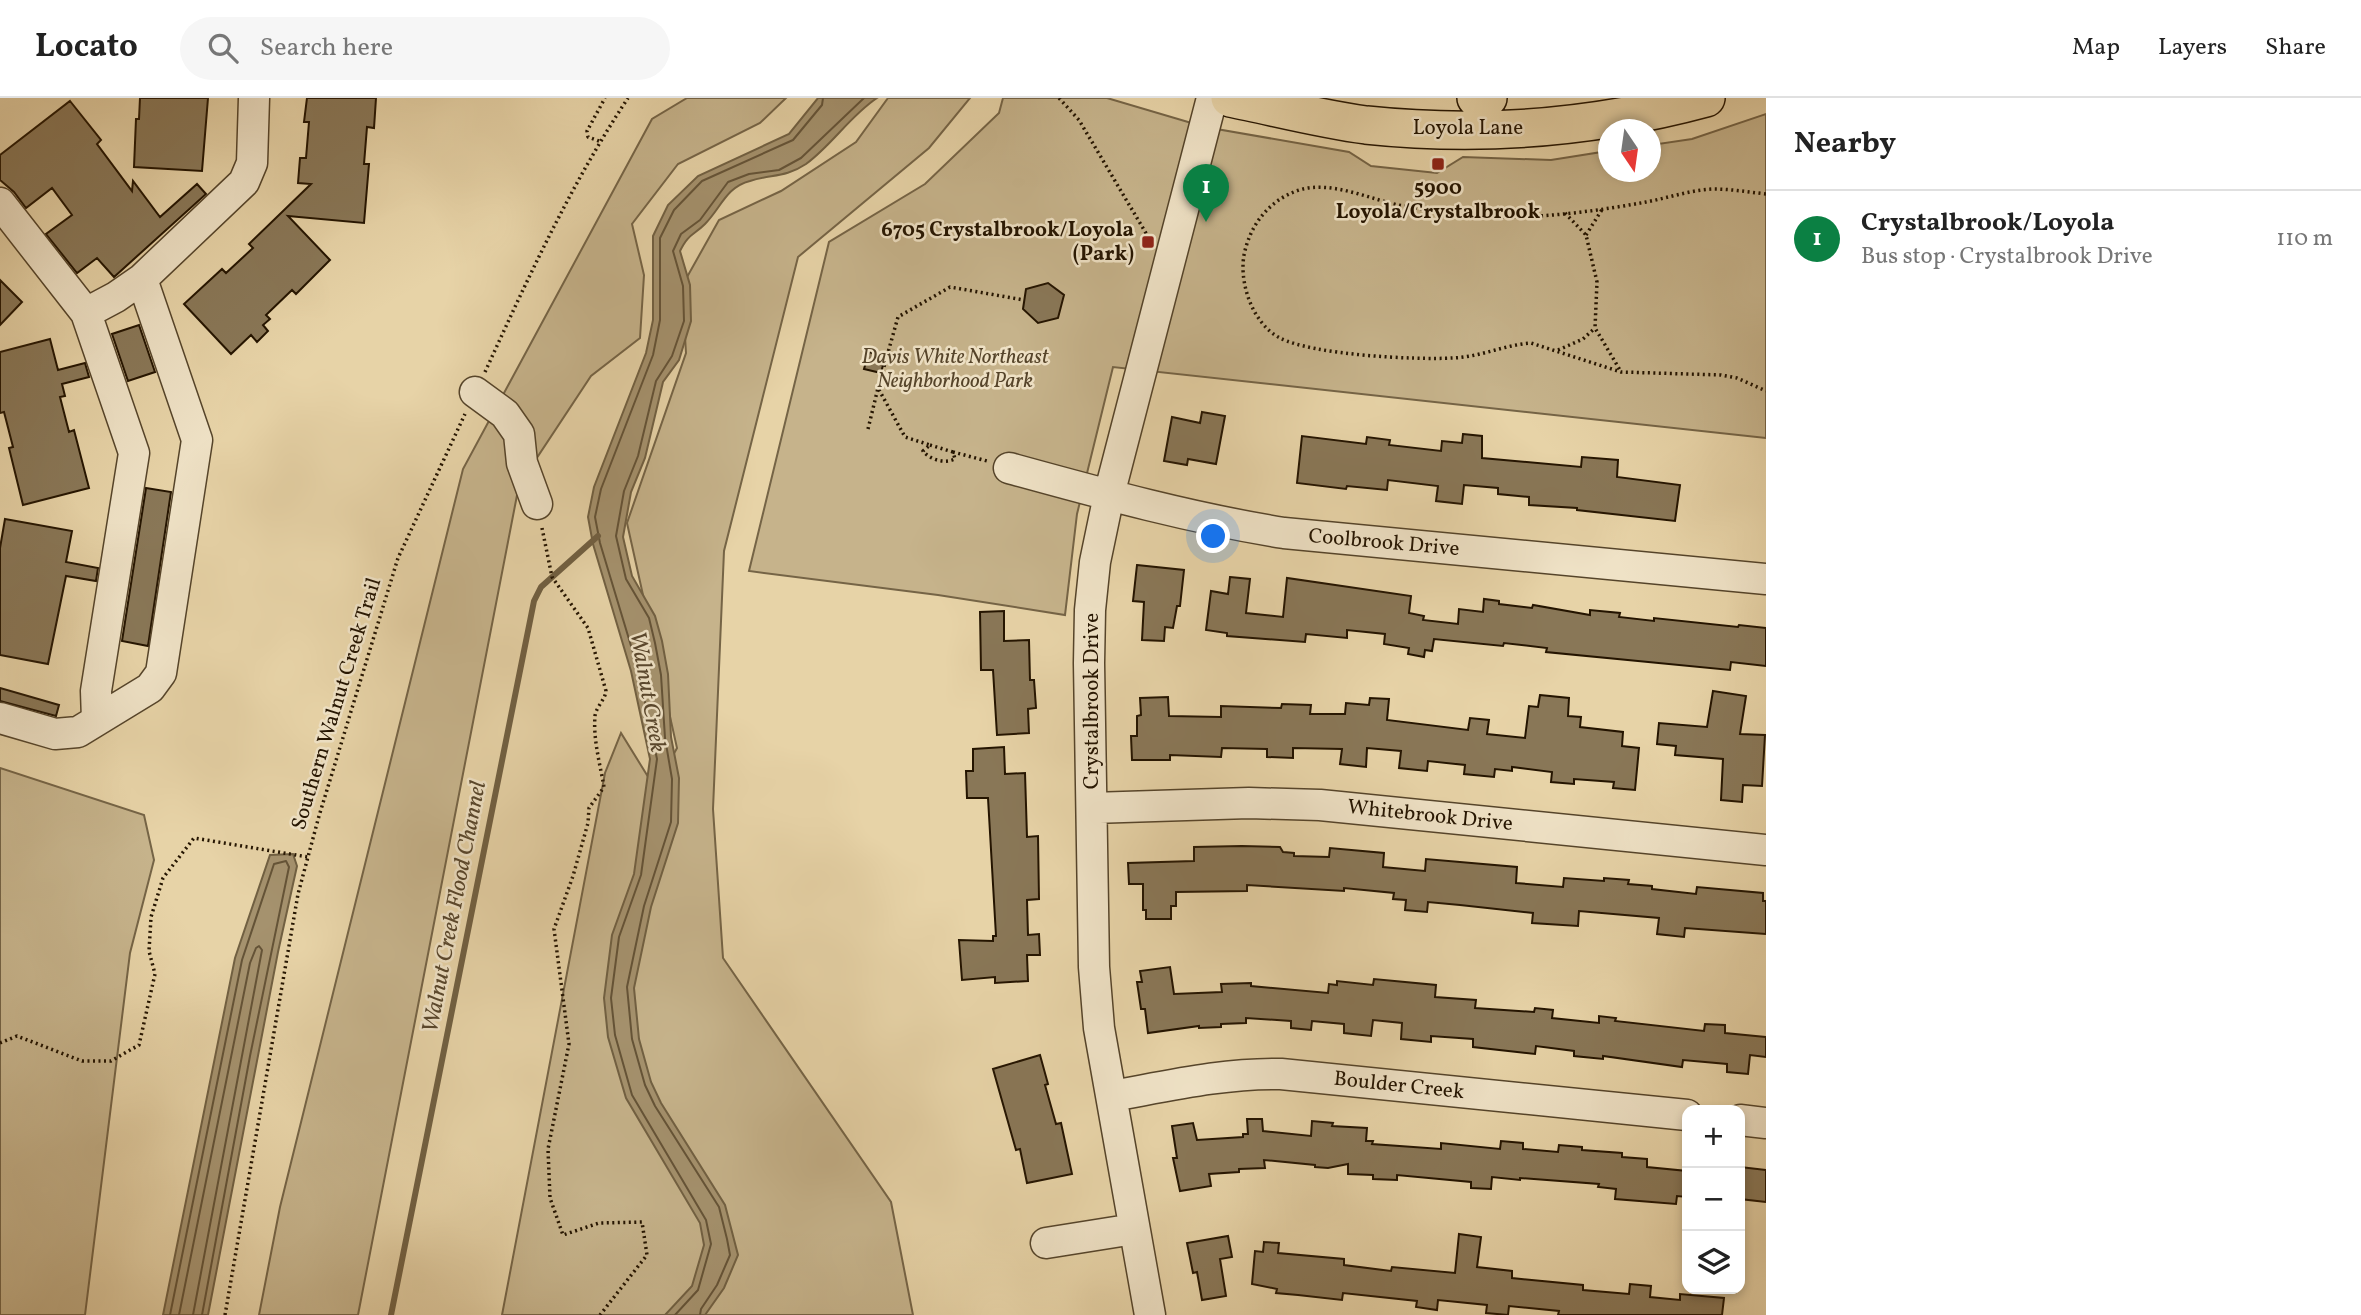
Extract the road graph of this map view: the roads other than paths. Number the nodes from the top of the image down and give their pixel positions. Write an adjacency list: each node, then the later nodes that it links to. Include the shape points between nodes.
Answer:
1 (254, 98): 8 (street, via 253,163 244,182)
2 (1212, 98): 12 (street, Crystalbrook Drive)
3 (1230, 98): 6 (main road, Loyola Lane, via 1365,124 1471,130 1577,124)
4 (1476, 98): 5 (main road, Loyola Lane)
5 (1488, 98)
6 (1706, 98)
7 (0, 203): 9 (street)
8 (142, 279): 9 (street); 16 (street, via 198,440 161,673 150,688)
9 (86, 313): 16 (street, via 134,453 96,691)
10 (475, 392): 13 (street, via 505,414 519,434 522,463)
11 (1009, 468): 12 (street, Coolbrook Drive)
12 (1109, 495): 14 (street, Coolbrook Drive, via 1209,521 1284,533); 17 (street, Crystalbrook Drive, via 1090,610)
13 (537, 505)
14 (1766, 579)
15 (0, 718): 16 (street, via 55,734 78,732)
16 (97, 720)
17 (1093, 808): 18 (street, Whitebrook Drive, via 1320,805); 19 (street, Crystalbrook Drive, via 1094,967)
18 (1766, 850)
19 (1112, 1096): 20 (street, Boulder Creek, via 1216,1077 1281,1074); 23 (street, Crystalbrook Drive)
20 (1682, 1114)
21 (1745, 1121): 22 (street)
22 (1766, 1123)
23 (1134, 1229): 24 (street); 25 (street, Crystalbrook Drive)
24 (1046, 1242)
25 (1150, 1315)

